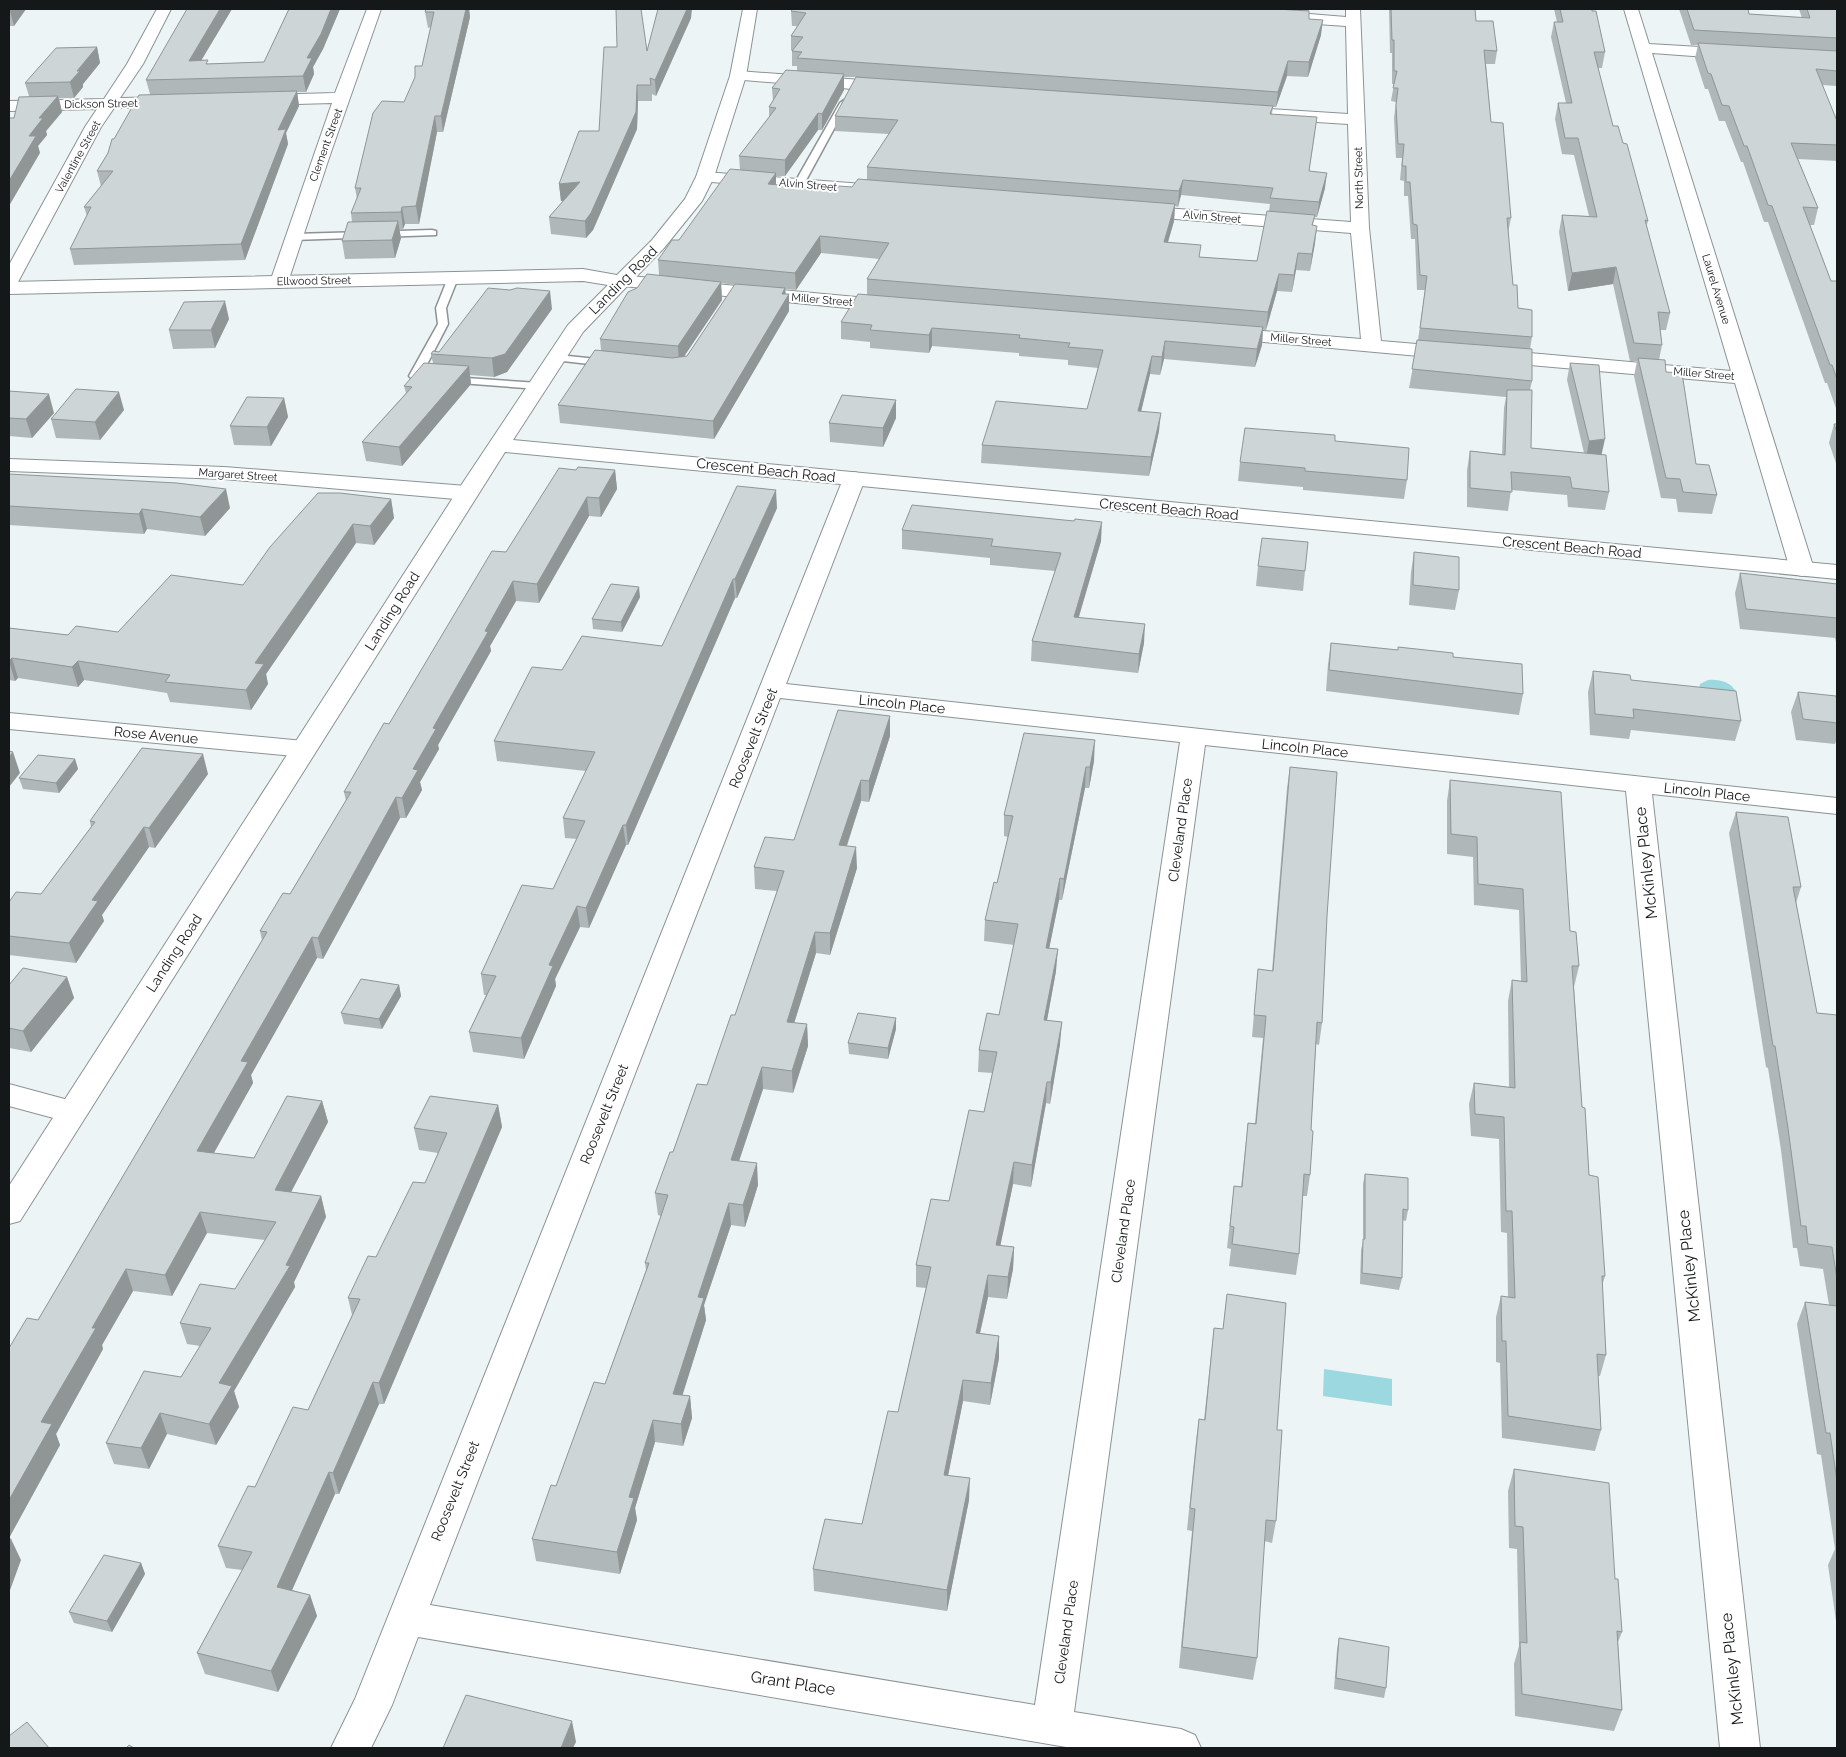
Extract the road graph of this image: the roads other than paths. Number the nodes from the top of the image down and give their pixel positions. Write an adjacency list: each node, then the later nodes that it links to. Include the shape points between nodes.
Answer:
1 (164, 9): 15 (street, Valentine Street)
2 (374, 9): 12 (street, Clement Street)
3 (750, 9): 9 (street, Landing Road)
4 (1631, 9): 7 (street, Laurel Avenue)
5 (1354, 15): 6 (street); 18 (street, North Street)
6 (1259, 16)
7 (1643, 48): 8 (street); 36 (street, Laurel Avenue)
8 (1750, 55)
9 (738, 76): 10 (street); 19 (street, Landing Road)
10 (854, 84): 11 (street); 20 (lane)
11 (904, 88)
12 (342, 98): 13 (street); 25 (street, Clement Street)
13 (245, 101)
14 (187, 102): 15 (street, Dickson Street)
15 (109, 104): 16 (street, Dickson Street); 27 (street, Valentine Street)
16 (9, 106)
17 (1239, 111): 18 (street)
18 (1357, 120): 23 (street, North Street)
19 (705, 177): 20 (street, Alvin Street); 29 (street, Landing Road, via 685,212)
20 (799, 184): 21 (street, Alvin Street)
21 (897, 192)
22 (1124, 210): 23 (street, Alvin Street)
23 (1360, 228): 33 (street, North Street)
24 (432, 233): 25 (lane)
25 (294, 237): 28 (street, Clement Street)
26 (453, 278): 28 (street, Ellwood Street); 29 (street, Ellwood Street, via 584,274); 37 (lane, via 441,308 443,324 415,376)
27 (9, 282)
28 (279, 282): 30 (street, Ellwood Street)
29 (620, 282): 31 (street, Miller Street, via 732,297); 34 (street, Landing Road, via 575,329)
30 (9, 288)
31 (911, 308)
32 (1205, 332): 33 (street, Miller Street)
33 (1372, 346): 36 (street, Miller Street)
34 (558, 358): 35 (lane); 37 (street, Landing Road)
35 (618, 364)
36 (1743, 378): 42 (street, Laurel Avenue)
37 (539, 386): 38 (street, Landing Road)
38 (501, 445): 40 (street, Crescent Beach Road); 41 (street, Landing Road)
39 (9, 465): 41 (street, Margaret Street, via 224,473)
40 (854, 479): 42 (street, Crescent Beach Road); 44 (street, Roosevelt Street)
41 (467, 493): 47 (street, Landing Road)
42 (1802, 569): 43 (street, Crescent Beach Road)
43 (1837, 572)
44 (772, 690): 46 (street, Lincoln Place); 53 (street, Roosevelt Street)
45 (9, 721): 47 (street, Rose Avenue)
46 (1194, 736): 48 (street, Lincoln Place); 54 (street, Cleveland Place)
47 (304, 749): 51 (street, Landing Road)
48 (1638, 784): 49 (street, Lincoln Place); 57 (street, McKinley Place)
49 (1837, 806)
50 (9, 1095): 51 (street)
51 (72, 1112): 52 (street, Landing Road)
52 (9, 1212)
53 (405, 1618): 54 (street, Grant Place); 55 (street, Roosevelt Street, via 372,1705)
54 (1052, 1726): 56 (street, Grant Place)
55 (351, 1748)
56 (1181, 1748)
57 (1740, 1748)

